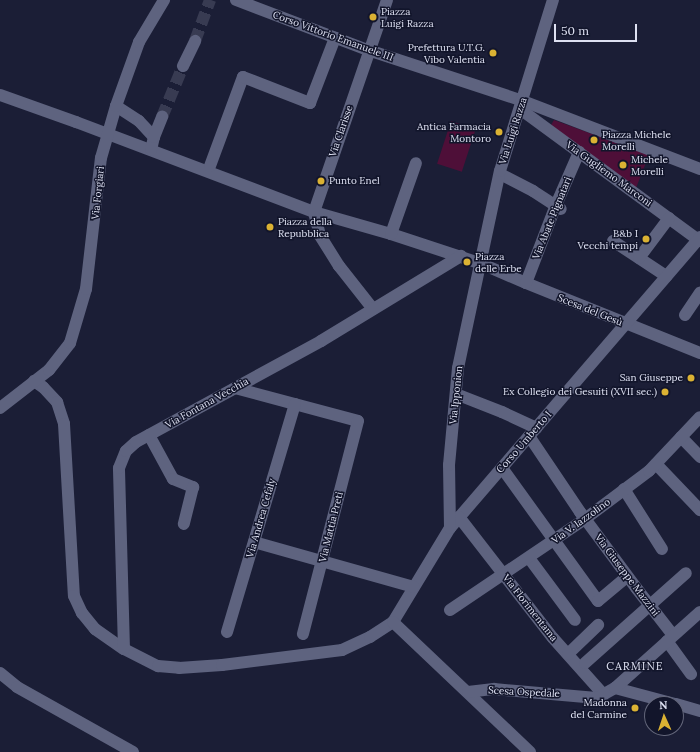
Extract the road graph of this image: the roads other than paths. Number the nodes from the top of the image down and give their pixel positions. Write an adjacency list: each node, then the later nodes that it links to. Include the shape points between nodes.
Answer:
1 (164, 0): 11 (street, Via Forgiari, via 140,42)
2 (236, 0): 5 (street, Corso Vittorio Emanuele III)
3 (387, 0): 7 (street, Via Clarisse)
4 (553, 0): 10 (street, Via Luigi Razza)
5 (335, 38): 7 (street, Corso Vittorio Emanuele III); 17 (street, via 310,103 244,78)
6 (194, 41): 8 (street)
7 (370, 50): 10 (street, Corso Vittorio Emanuele III); 21 (street, Via Clarisse)
8 (184, 66)
9 (0, 95): 14 (street, Scesa del Gesù)
10 (522, 105): 15 (street, Via Gugliemo Marconi); 18 (street, Corso Vittorio Emanuele III); 19 (street, Via Luigi Razza)
11 (116, 106): 13 (street, via 139,121); 36 (street, Via Forgiari, via 102,158 86,289 76,326 70,343 59,358 49,370)
12 (162, 117): 13 (street)
13 (154, 138): 14 (street)
14 (151, 150): 21 (street, Scesa del Gesù)
15 (579, 152): 20 (street, Via Abate Pignatari); 22 (street, Via Gugliemo Marconi)
16 (416, 163): 23 (street)
17 (210, 166)
18 (700, 169)
19 (500, 174): 20 (street); 28 (street, Via Luigi Razza)
20 (559, 207): 30 (street, Via Abate Pignatari)
21 (314, 212): 23 (street, Scesa del Gesù); 32 (street, via 320,235 339,266)
22 (669, 218): 24 (street, Via Gugliemo Marconi); 27 (street)
23 (391, 234): 26 (street, Scesa del Gesù)
24 (699, 239): 29 (street, Corso Umberto I)
25 (612, 241): 27 (street)
26 (461, 256): 28 (street, Scesa del Gesù); 32 (street, Via Fontana Vecchia)
27 (639, 258): 29 (street)
28 (482, 264): 30 (street, Scesa del Gesù); 38 (street, Via Ipponion, via 458,368)
29 (666, 276): 34 (street, Corso Umberto I)
30 (526, 283): 34 (street, Scesa del Gesù)
31 (700, 293): 33 (street)
32 (373, 309): 37 (street, Via Fontana Vecchia)
33 (685, 315)
34 (626, 324): 35 (street, Scesa del Gesù); 42 (street, Corso Umberto I)
35 (700, 353)
36 (34, 381): 40 (street, Via Forgiari); 72 (street, via 57,402 64,424 74,596 82,613 95,629)
37 (235, 388): 39 (street); 43 (street, Via Fontana Vecchia)
38 (456, 394): 42 (street, via 502,412); 53 (street, Via Ipponion, via 449,465)
39 (295, 404): 55 (street, Via Andrea Cefaly); 58 (street, Via Mattia Preti, via 358,421)
40 (0, 408)
41 (700, 417): 44 (street, Via V. Iazzolino)
42 (533, 432): 47 (street, Corso Umberto I); 51 (street, Via Giuseppe Mazzini)
43 (149, 435): 52 (street, via 173,479 193,488); 72 (street, Via Fontana Vecchia, via 136,442 126,452 119,468)
44 (681, 437): 45 (street); 46 (street, Via V. Iazzolino)
45 (700, 457)
46 (656, 464): 48 (street, Via V. Iazzolino); 49 (street)
47 (502, 468): 50 (street, Corso Umberto I); 54 (street)
48 (624, 489): 51 (street, Via V. Iazzolino); 56 (street)
49 (700, 510)
50 (459, 517): 53 (street, Corso Umberto I); 60 (street, Via Florimentama)
51 (585, 519): 54 (street, Via V. Iazzolino); 61 (street, Via Giuseppe Mazzini)
52 (184, 524)
53 (450, 528): 62 (street, Corso Umberto I)
54 (555, 540): 57 (street, Via V. Iazzolino); 61 (street, via 598,601)
55 (254, 542): 58 (street); 69 (street, Via Andrea Cefaly)
56 (662, 549)
57 (529, 558): 60 (street, Via V. Iazzolino); 66 (street)
58 (323, 561): 62 (street); 70 (street, Via Mattia Preti)
59 (686, 573): 63 (street)
60 (504, 575): 64 (street, Via V. Iazzolino); 73 (street, Via Florimentama)
61 (627, 577): 63 (street, Via Giuseppe Mazzini)
62 (414, 587): 67 (street, Corso Umberto I)
63 (649, 605): 71 (street, Via Giuseppe Mazzini); 74 (street)
64 (450, 610)
65 (699, 614): 71 (street)
66 (575, 620)
67 (393, 622): 72 (street, via 370,637 342,650 222,665 178,668 158,666); 78 (street)
68 (598, 625): 73 (street)
69 (227, 632)
70 (304, 634)
71 (670, 638): 76 (street, Via Giuseppe Mazzini); 77 (street)
72 (124, 649)
73 (568, 654): 79 (street, Via Florimentama)
74 (585, 664)
75 (0, 673): 83 (street, via 17,687)
76 (691, 674)
77 (615, 688): 79 (street); 80 (street)
78 (468, 692): 79 (street, Scesa Ospedale, via 494,689 597,698); 84 (street)
79 (604, 695)
80 (645, 696)
81 (684, 707): 82 (street)
82 (700, 711)
83 (133, 752)
84 (530, 752)

